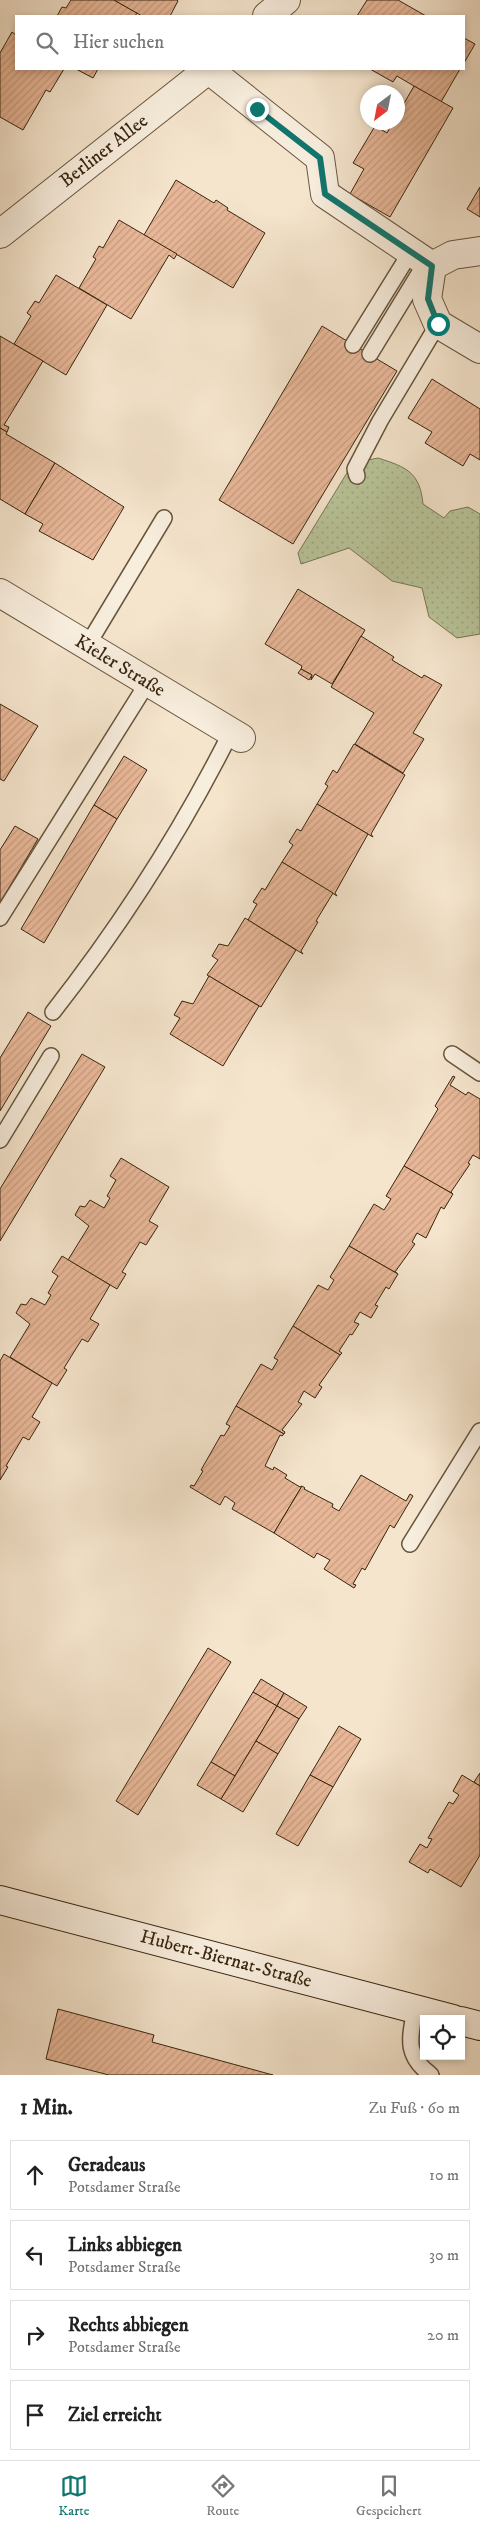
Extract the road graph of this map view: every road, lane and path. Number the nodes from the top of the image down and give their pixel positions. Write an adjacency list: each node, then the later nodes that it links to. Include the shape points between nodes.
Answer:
1 (286, 0): 2 (street)
2 (269, 15)
3 (208, 70): 5 (street, Berliner Allee)
4 (210, 70): 7 (street, via 320,158 325,194)
5 (1, 230)
6 (480, 251): 7 (street)
7 (423, 260): 8 (street, via 428,299); 9 (lane); 11 (lane)
8 (438, 324): 10 (street); 12 (lane, via 378,425 355,469)
9 (354, 345)
10 (480, 349)
11 (370, 354)
12 (357, 476)
13 (164, 518): 15 (lane)
14 (0, 593): 15 (street, Kieler Straße)
15 (87, 646): 16 (street, Kieler Straße)
16 (148, 682): 17 (street, Kieler Straße); 18 (lane)
17 (236, 735): 19 (lane, via 104,944)
18 (0, 918)
19 (53, 1012)
20 (452, 1054): 22 (lane)
21 (51, 1056): 23 (lane)
22 (480, 1073)
23 (0, 1140)
24 (480, 1431): 25 (lane)
25 (410, 1544)
26 (0, 1900): 27 (street, Hubert-Biernat-Straße)
27 (415, 2009): 28 (street, Hubert-Biernat-Straße); 29 (lane, via 409,2042 414,2058)
28 (469, 2020)
29 (431, 2075)

